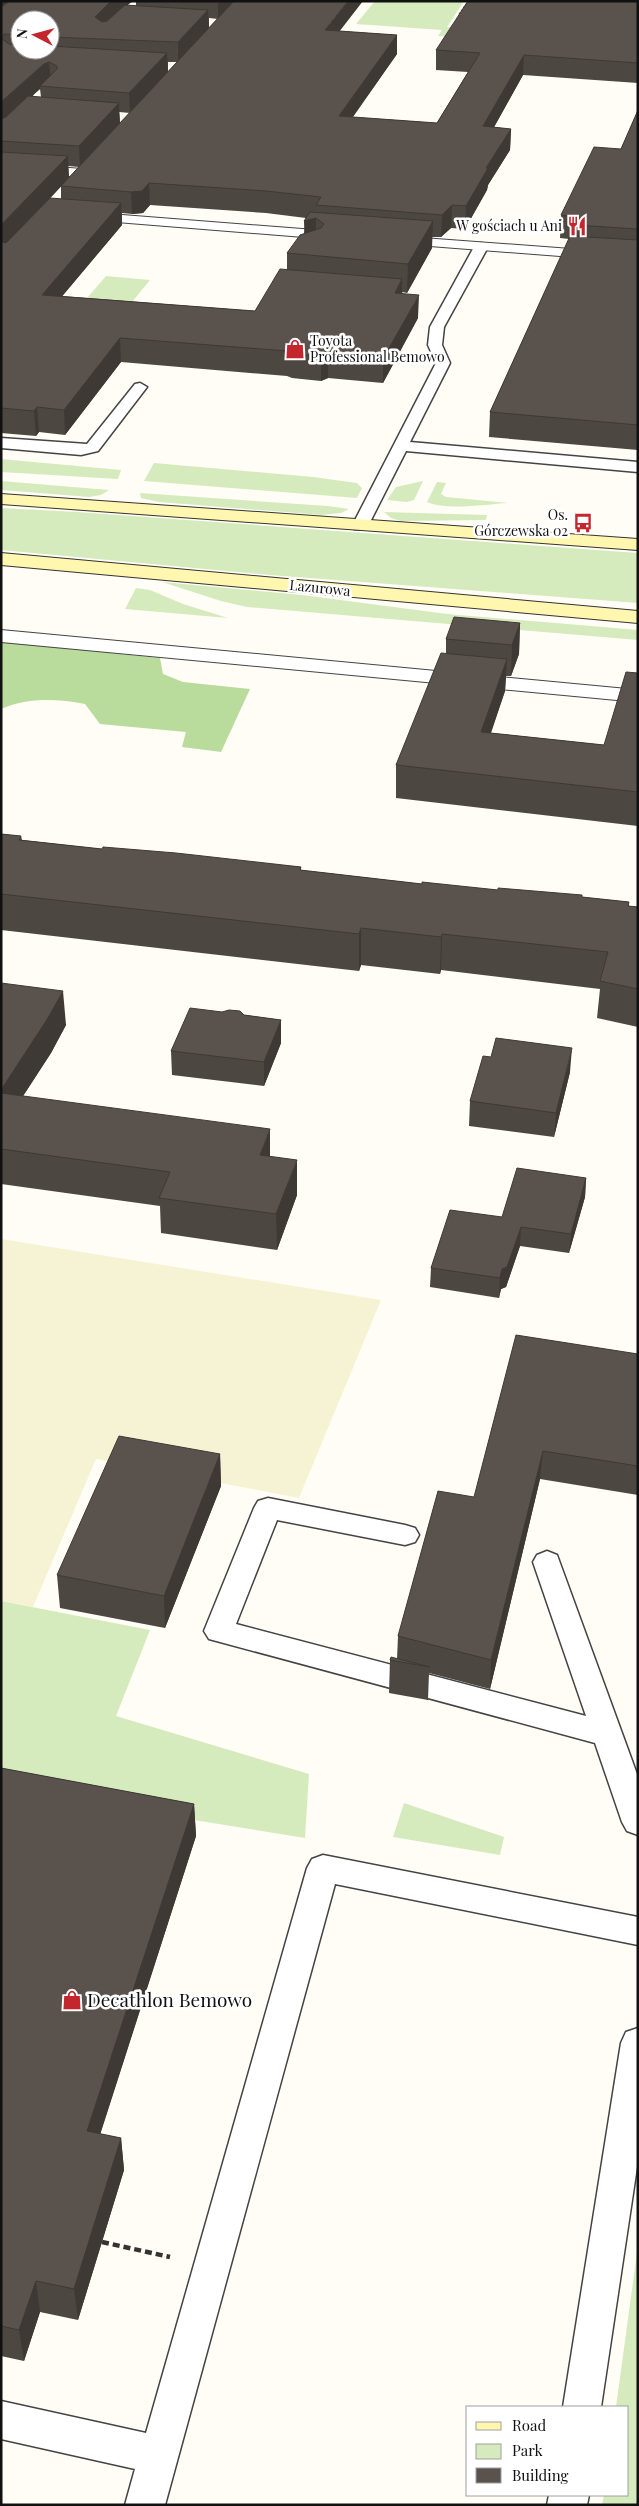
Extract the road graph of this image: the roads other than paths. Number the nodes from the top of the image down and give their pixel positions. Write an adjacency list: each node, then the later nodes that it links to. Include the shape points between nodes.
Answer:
1 (1, 167): 2 (street, via 87,170)
2 (72, 185)
3 (66, 214): 4 (street)
4 (354, 237)
5 (383, 239): 6 (street)
6 (481, 246): 7 (street); 10 (lane, via 437,327 435,345 443,363)
7 (638, 258)
8 (140, 387): 9 (lane, via 92,448 81,450)
9 (1, 442)
10 (400, 446): 11 (lane); 13 (lane)
11 (638, 467)
12 (1, 499): 13 (main road)
13 (360, 526): 14 (main road)
14 (638, 545)
15 (1, 559): 16 (main road, Lazurowa)
16 (638, 617)
17 (1, 636): 18 (street)
18 (638, 696)
19 (405, 1534): 21 (lane, via 268,1508 219,1631)
20 (547, 1562): 21 (lane)
21 (607, 1734): 22 (lane)
22 (638, 1822)
23 (638, 1931): 27 (lane, via 323,1868)
24 (638, 2043): 25 (lane)
25 (582, 2406)
26 (1, 2420): 27 (lane)
27 (159, 2455): 28 (lane)
28 (145, 2505)

